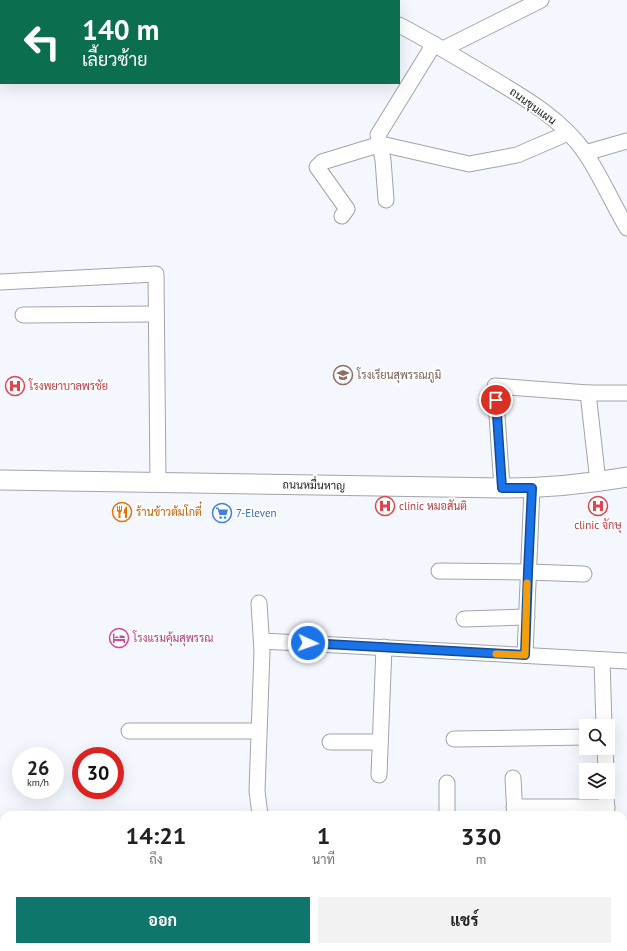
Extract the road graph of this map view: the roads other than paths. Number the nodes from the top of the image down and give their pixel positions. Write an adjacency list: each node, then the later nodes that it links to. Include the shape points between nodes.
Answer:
1 (541, 0): 3 (street)
2 (400, 26): 3 (street, ถนนขุนแผน)
3 (438, 46): 4 (street, ถนนขุนแผน, via 519,95 547,114); 6 (street, via 378,134)
4 (568, 133): 6 (street, via 516,155 469,164); 7 (street, ถนนขุนแผน)
5 (627, 141): 7 (street)
6 (381, 144): 8 (street); 9 (street, via 322,162 317,167 347,208)
7 (585, 153): 10 (street, ถนนขุนแผน)
8 (386, 200)
9 (342, 216)
10 (627, 228)
11 (0, 282): 12 (street, via 156,274)
12 (156, 314): 13 (street); 19 (street)
13 (23, 316)
14 (588, 393): 15 (street); 18 (street); 20 (street, via 495,386)
15 (627, 393)
16 (627, 477): 18 (main road, ถนนหมื่นหาญ)
17 (0, 480): 19 (main road, ถนนหมื่นหาญ)
18 (598, 482): 21 (main road, ถนนหมื่นหาญ)
19 (158, 483): 20 (main road, ถนนหมื่นหาญ)
20 (502, 488): 21 (main road, ถนนหมื่นหาญ)
21 (532, 488): 23 (street)
22 (439, 571): 23 (street)
23 (528, 572): 24 (street); 26 (street)
24 (584, 574)
25 (260, 603): 28 (street)
26 (527, 617): 27 (street); 30 (street)
27 (464, 618)
28 (262, 641): 29 (street); 35 (street)
29 (384, 647): 30 (street); 39 (street)
30 (525, 655): 31 (street)
31 (602, 660): 32 (street); 33 (street)
32 (627, 661)
33 (604, 719)
34 (130, 731): 35 (street)
35 (258, 731): 44 (street, via 257,791)
36 (579, 737): 37 (street)
37 (454, 739)
38 (330, 742): 39 (street)
39 (380, 742): 40 (street)
40 (379, 775)
41 (513, 778): 46 (street)
42 (446, 783): 45 (street)
43 (606, 799): 47 (street)
44 (260, 811)
45 (447, 811)
46 (514, 811): 47 (street)
47 (607, 811)

